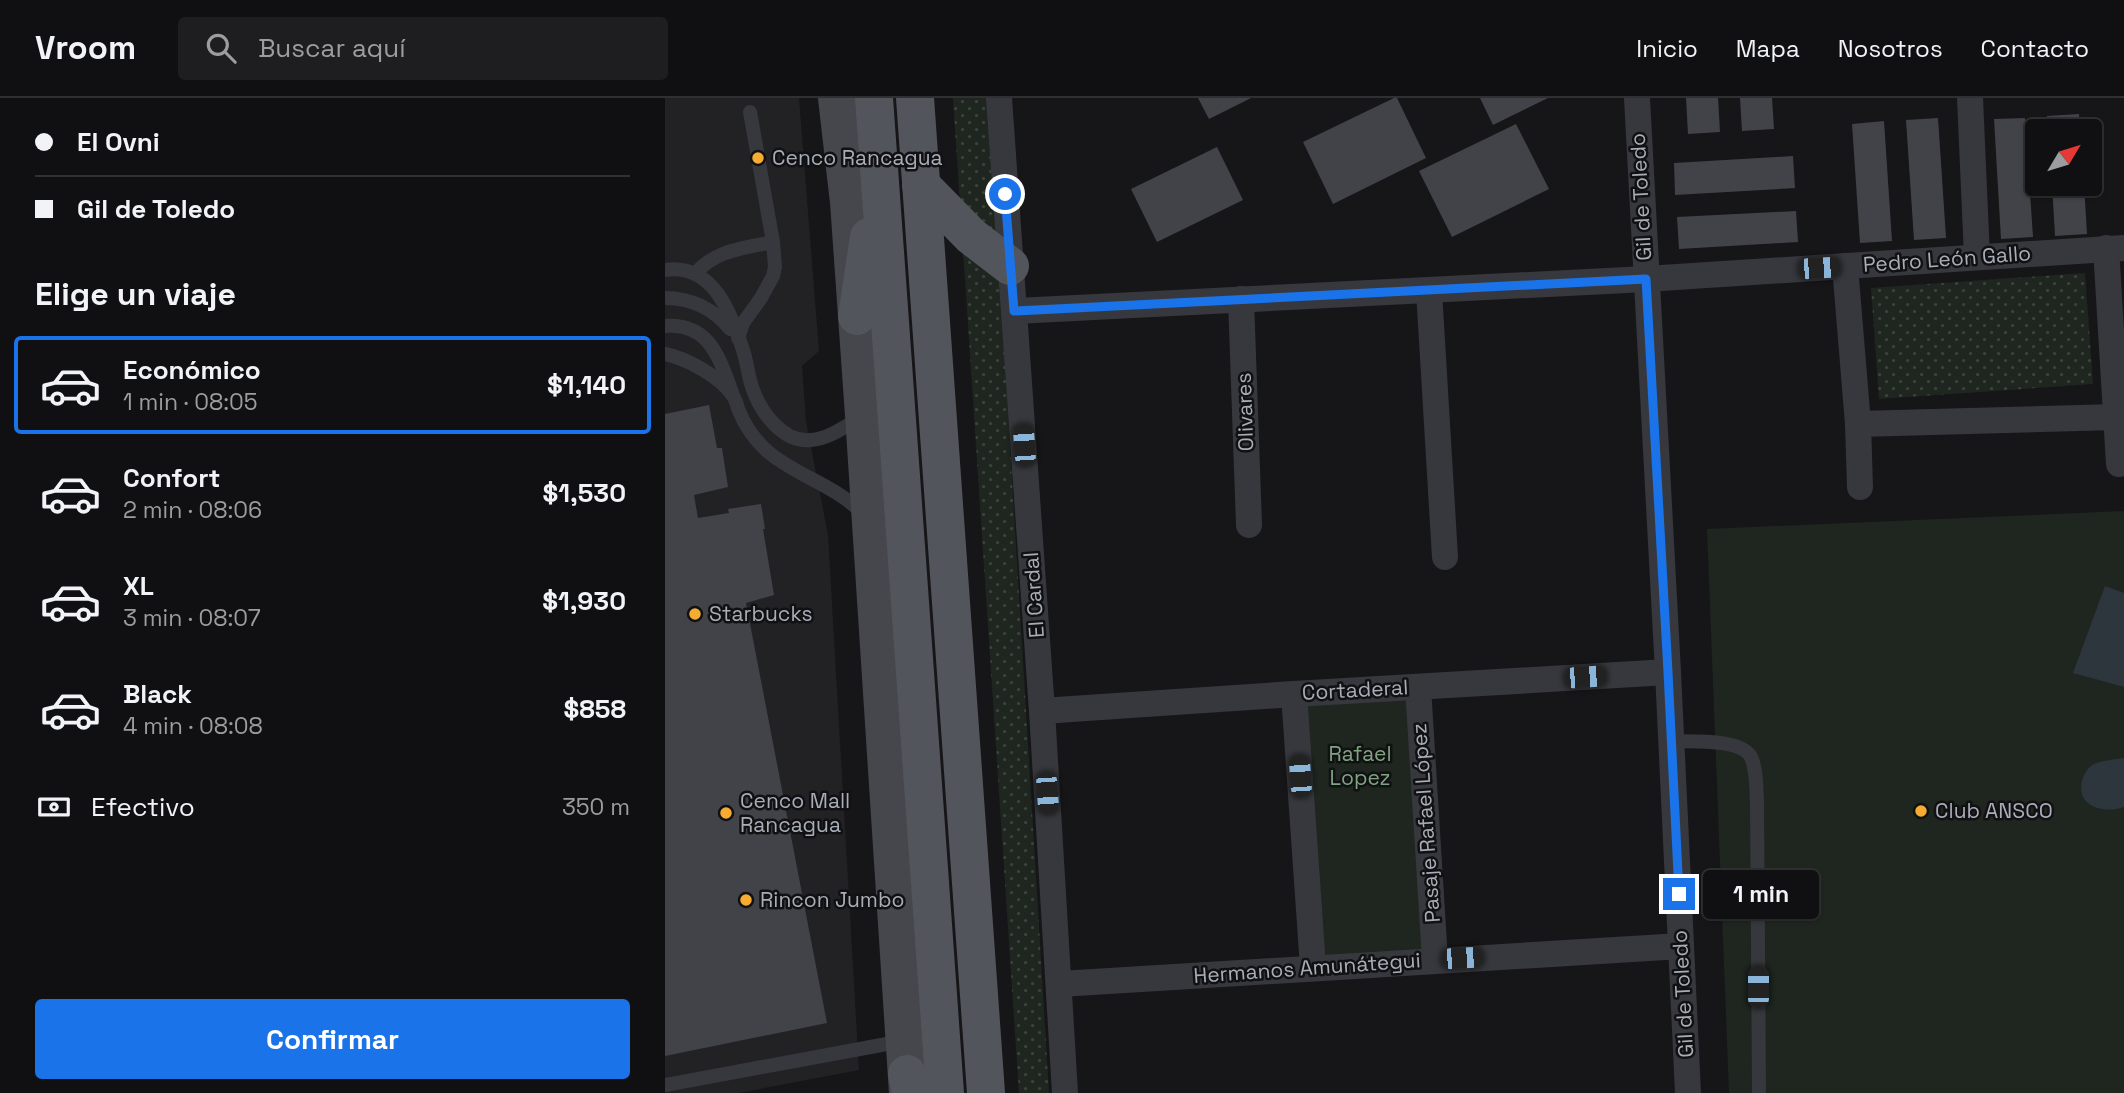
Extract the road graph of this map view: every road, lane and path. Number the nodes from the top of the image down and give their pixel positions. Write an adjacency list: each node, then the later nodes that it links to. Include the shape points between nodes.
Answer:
1 (837, 98): 22 (street)
2 (874, 98): 8 (main road)
3 (915, 98): 9 (main road)
4 (999, 98): 13 (street, El Cardal)
5 (1637, 98): 17 (street, Gil de Toledo)
6 (1970, 98): 12 (street)
7 (750, 112): 10 (lane)
8 (879, 169): 22 (main road); 46 (main road)
9 (921, 185): 13 (main road, via 971,236); 47 (main road)
10 (773, 242): 16 (lane, via 725,252); 24 (lane, via 773,276)
11 (2115, 248): 12 (street, Pedro León Gallo); 28 (street)
12 (1977, 257): 14 (street, Pedro León Gallo)
13 (1010, 266): 21 (street, El Cardal)
14 (1845, 266): 17 (street, Pedro León Gallo); 29 (street)
15 (665, 270): 16 (lane)
16 (696, 273): 24 (lane, via 716,291)
17 (1646, 279): 18 (street, Pedro León Gallo); 35 (street, Gil de Toledo)
18 (1429, 291): 20 (street, Pedro León Gallo); 34 (street)
19 (665, 298): 24 (lane, via 709,310)
20 (1241, 299): 21 (street, Pedro León Gallo); 33 (street, Olivares)
21 (1014, 311): 38 (street, El Cardal)
22 (857, 316): 27 (street)
23 (665, 326): 26 (lane, via 694,332 711,343)
24 (738, 338): 27 (lane, via 757,399 782,431 800,439 816,439)
25 (665, 354): 26 (lane, via 701,368)
26 (733, 396): 32 (lane, via 746,426 767,451 848,499)
27 (864, 415): 32 (street)
28 (2117, 417): 29 (street); 30 (street)
29 (1858, 424): 31 (street)
30 (2119, 464)
31 (1860, 487)
32 (871, 522): 44 (street)
33 (1249, 525)
34 (1445, 557)
35 (1668, 672): 36 (street, Cortaderal); 39 (street, Gil de Toledo)
36 (1418, 687): 37 (street, Cortaderal); 41 (street, Pasaje Rafael López)
37 (1294, 694): 38 (street, Cortaderal); 42 (street)
38 (1042, 712): 43 (street, El Cardal)
39 (1672, 741): 40 (street, Gil de Toledo); 50 (lane, via 1736,745 1750,755 1757,802)
40 (1681, 946): 41 (street, Hermanos Amunátegui); 49 (street, Gil de Toledo)
41 (1435, 960): 42 (street, Hermanos Amunátegui)
42 (1313, 967): 43 (street, Hermanos Amunátegui)
43 (1060, 984): 48 (street, El Cardal)
44 (907, 1075): 45 (lane)
45 (665, 1085)
46 (945, 1093)
47 (986, 1093)
48 (1065, 1093)
49 (1688, 1093)
50 (1759, 1093)

